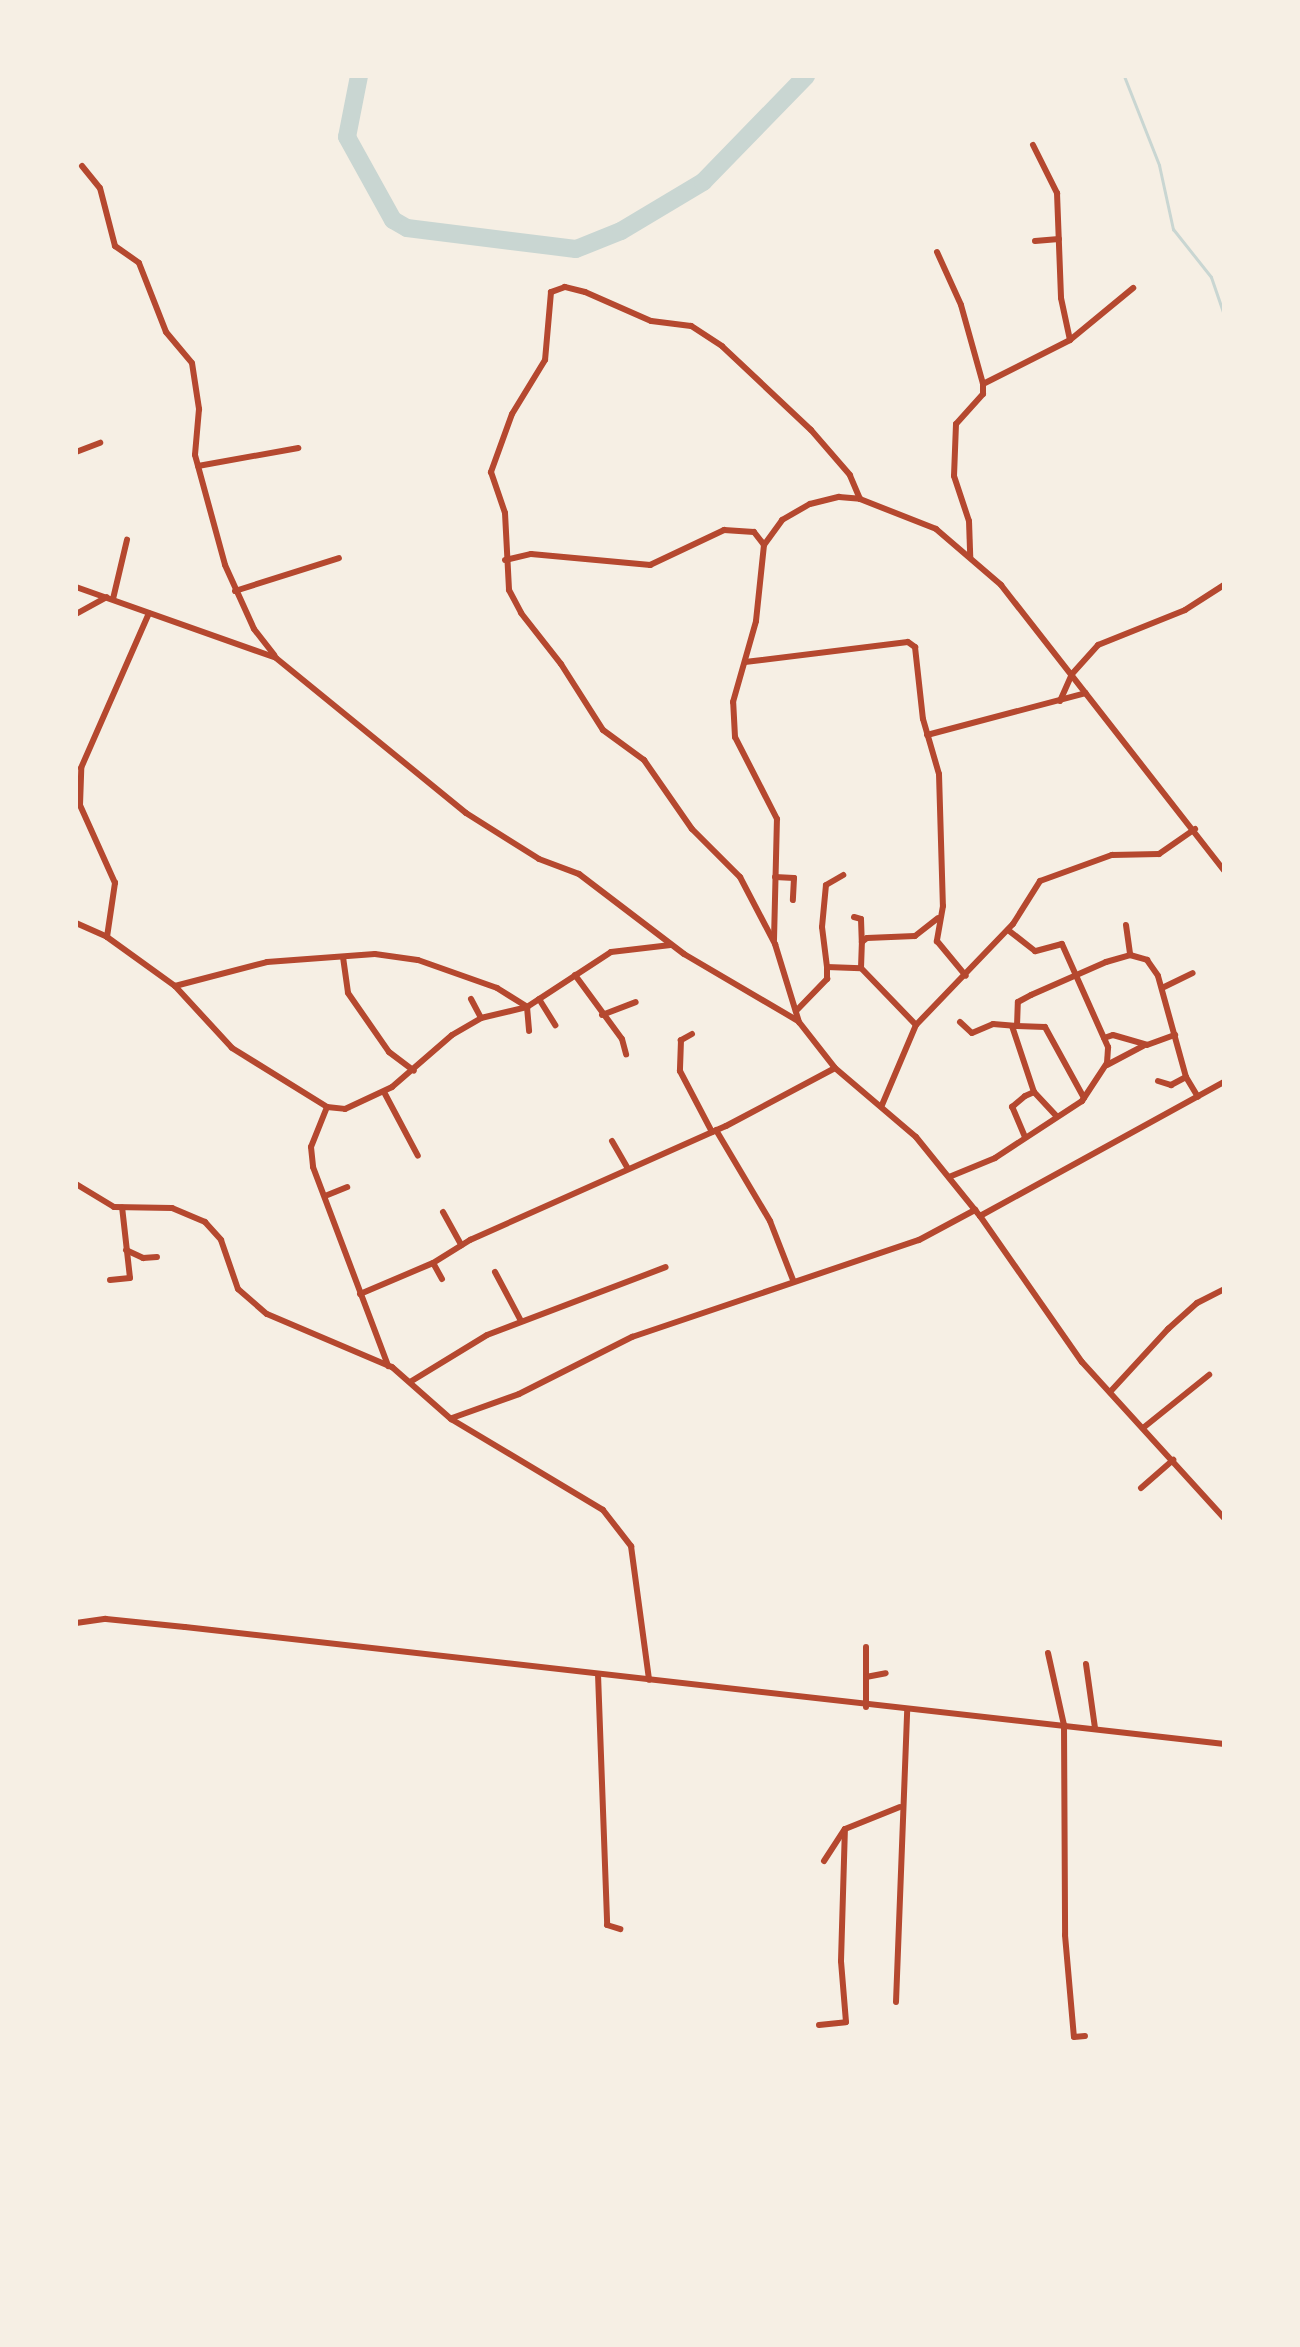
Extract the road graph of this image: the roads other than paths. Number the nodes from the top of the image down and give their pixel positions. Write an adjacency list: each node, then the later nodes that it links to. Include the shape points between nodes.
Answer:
1 (1033, 145): 3 (street, via 1057,193)
2 (82, 166): 12 (street, via 100,188 115,246 139,263 166,332 192,363 199,409)
3 (1059, 239): 4 (street); 7 (street, via 1061,298)
4 (1035, 241)
5 (937, 252): 8 (street, via 961,305)
6 (1133, 288): 7 (street)
7 (1070, 340): 8 (street)
8 (983, 384): 16 (street, via 983,394 956,424 954,476 969,521)
9 (100, 443): 11 (street)
10 (298, 448): 12 (street)
11 (76, 452)
12 (198, 466): 21 (street)
13 (860, 499): 15 (street, via 810,504 782,520); 16 (street, via 936,529); 18 (street, via 850,475 811,430 722,346 691,326 651,321 585,292 557,287 548,301 545,360 512,414 491,472 505,513)
14 (127, 540): 22 (street)
15 (764, 545): 18 (street, via 754,532 724,530 650,565 531,554); 26 (street, via 756,621)
16 (970, 557): 27 (street, via 1001,585)
17 (339, 558): 21 (street)
18 (505, 560): 43 (street, via 509,590 521,613 603,730 644,760 692,829 740,877)
19 (1224, 585): 27 (street, via 1185,610 1098,645)
20 (76, 587): 22 (street)
21 (235, 591): 25 (street)
22 (110, 598): 23 (street); 24 (street)
23 (149, 613): 25 (street); 41 (street, via 81,768 80,805 115,883)
24 (76, 614)
25 (276, 658): 44 (street, via 466,813 539,859 579,874)
26 (745, 662): 30 (street, via 912,643); 34 (street, via 731,720 735,737 774,805)
27 (1072, 674): 28 (street); 29 (street)
28 (1086, 693): 29 (street); 31 (street)
29 (1060, 701): 30 (street)
30 (927, 735): 37 (street, via 939,774 943,906)
31 (1195, 829): 32 (street); 40 (street, via 1159,854 1112,855 1054,873 1033,888)
32 (1224, 870)
33 (843, 875): 47 (street, via 826,885 822,927)
34 (775, 877): 35 (street, via 794,878); 43 (street)
35 (793, 900)
36 (854, 917): 42 (street, via 861,919)
37 (938, 918): 42 (street, via 915,936); 52 (street, via 937,941)
38 (76, 923): 41 (street)
39 (1126, 925): 45 (street)
40 (1008, 930): 51 (street, via 1035,951 1062,944); 52 (street)
41 (107, 937): 53 (street)
42 (862, 942): 48 (street)
43 (775, 944): 59 (street)
44 (671, 945): 50 (street, via 611,952); 62 (street)
45 (1130, 955): 51 (street); 54 (street, via 1147,960)
46 (343, 957): 53 (street, via 267,962); 58 (street, via 375,954 418,960 497,988); 75 (street, via 348,993 389,1052)
47 (827, 967): 48 (street); 59 (street, via 827,979)
48 (861, 968): 65 (street)
49 (1193, 973): 54 (street)
50 (575, 975): 56 (street); 60 (street)
51 (1076, 975): 66 (street, via 1018,1002); 70 (street)
52 (966, 976): 65 (street)
53 (175, 986): 84 (street, via 232,1048)
54 (1162, 988): 69 (street)
55 (471, 999): 61 (street)
56 (539, 999): 58 (street); 64 (street)
57 (636, 1002): 60 (street)
58 (527, 1007): 61 (street); 67 (street)
59 (796, 1011): 62 (street)
60 (602, 1015): 72 (street, via 622,1039)
61 (481, 1018): 75 (street, via 452,1035)
62 (799, 1022): 74 (street)
63 (960, 1022): 66 (street, via 972,1033 993,1024)
64 (555, 1025)
65 (916, 1025): 83 (street)
66 (1015, 1026): 80 (street); 82 (street, via 1045,1027)
67 (529, 1031)
68 (692, 1034): 86 (street, via 681,1040 680,1071)
69 (1175, 1035): 71 (street); 76 (street)
70 (1104, 1038): 71 (street, via 1113,1035); 73 (street)
71 (1147, 1045): 73 (street)
72 (626, 1054)
73 (1105, 1066): 82 (street)
74 (835, 1068): 83 (street); 86 (street)
75 (414, 1071): 79 (street)
76 (1186, 1077): 77 (street, via 1171,1085); 81 (street)
77 (1158, 1081)
78 (1224, 1082): 81 (street)
79 (384, 1092): 84 (street, via 366,1104); 89 (street)
80 (1034, 1092): 85 (street); 87 (street, via 1012,1107)
81 (1198, 1097): 97 (street)
82 (1084, 1098): 85 (street)
83 (882, 1105): 91 (street)
84 (327, 1107): 94 (street, via 311,1147)
85 (1056, 1116): 87 (street)
86 (714, 1131): 90 (street); 106 (street, via 770,1221)
87 (1025, 1137): 91 (street, via 995,1158)
88 (612, 1141): 90 (street)
89 (418, 1156)
90 (628, 1169): 98 (street)
91 (949, 1177): 97 (street)
92 (76, 1184): 95 (street, via 101,1202)
93 (347, 1187): 94 (street)
94 (325, 1196): 108 (street)
95 (122, 1207): 99 (street); 110 (street, via 172,1208 205,1222 221,1240 238,1289 248,1300 267,1314)
96 (443, 1212): 98 (street)
97 (978, 1213): 106 (street, via 919,1240); 113 (street, via 1082,1362)
98 (461, 1245): 101 (street)
99 (126, 1250): 100 (street, via 143,1258); 105 (street, via 130,1278)
100 (157, 1257)
101 (433, 1263): 104 (street); 108 (street)
102 (666, 1267): 109 (street)
103 (495, 1272): 109 (street)
104 (442, 1279)
105 (110, 1280)
106 (793, 1280): 114 (street, via 632,1337 519,1394)
107 (1224, 1289): 113 (street, via 1197,1303 1168,1329)
108 (360, 1294): 110 (street)
109 (521, 1321): 112 (street, via 444,1357)
110 (388, 1366): 112 (street)
111 (1209, 1375): 115 (street)
112 (410, 1382): 114 (street)
113 (1110, 1392): 115 (street)
114 (451, 1419): 126 (street, via 587,1497 627,1537)
115 (1143, 1428): 116 (street)
116 (1173, 1460): 117 (street); 118 (street)
117 (1141, 1488)
118 (1224, 1518)
119 (76, 1623): 124 (street, via 106,1619)
120 (866, 1647): 125 (street)
121 (1048, 1653): 129 (street)
122 (1086, 1664): 130 (street)
123 (886, 1673): 125 (street)
124 (598, 1674): 126 (street); 135 (street, via 607,1925)
125 (866, 1677): 127 (street)
126 (649, 1680): 127 (street)
127 (866, 1707): 128 (street)
128 (907, 1710): 129 (street); 132 (street)
129 (1064, 1725): 130 (street); 138 (street, via 1065,1935 1074,2037)
130 (1095, 1728): 131 (street)
131 (1224, 1744)
132 (900, 1807): 133 (street); 136 (street)
133 (845, 1829): 134 (street); 137 (street, via 841,1961 846,2022)
134 (824, 1861)
135 (620, 1929)
136 (896, 2002)
137 (819, 2025)
138 (1085, 2036)

